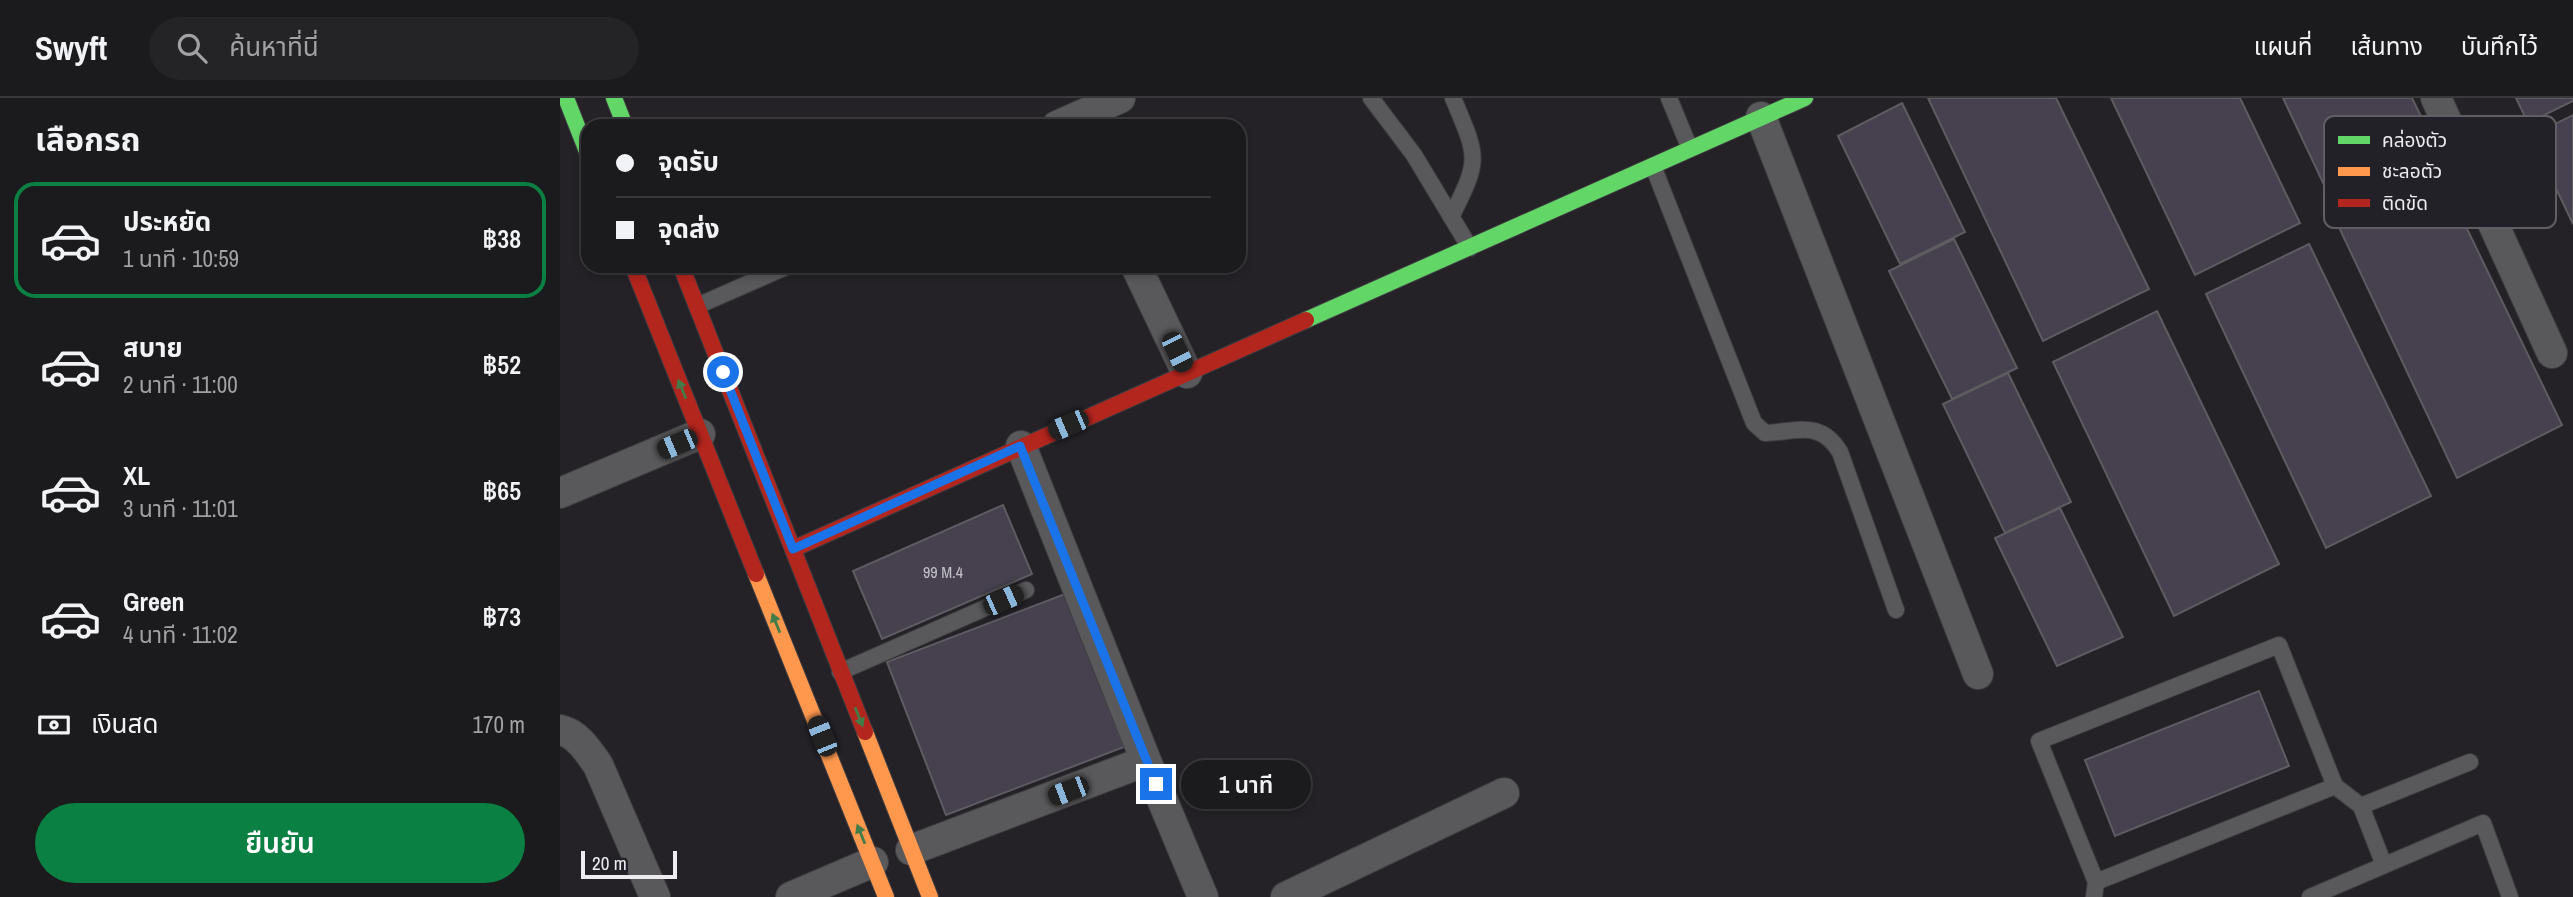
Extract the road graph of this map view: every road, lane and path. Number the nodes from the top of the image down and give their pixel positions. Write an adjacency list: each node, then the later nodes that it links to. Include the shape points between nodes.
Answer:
1 (566, 98): 13 (main road)
2 (614, 98): 11 (main road)
3 (1120, 98): 12 (street)
4 (1371, 98): 16 (lane, via 1414,155)
5 (1453, 98): 16 (lane, via 1473,145 1474,162)
6 (1669, 98): 14 (lane)
7 (1805, 98): 10 (main road)
8 (2436, 98): 9 (street)
9 (2444, 116)
10 (1761, 117): 14 (main road); 34 (street)
11 (622, 119)
12 (1076, 119)
13 (581, 136)
14 (1690, 149): 15 (main road)
15 (1653, 165): 18 (main road); 32 (lane, via 1754,423 1765,433 1808,429 1833,440)
16 (1451, 217): 18 (lane)
17 (2495, 228): 24 (street)
18 (1470, 248): 25 (main road)
19 (636, 273): 27 (main road, one-way to 19)
20 (684, 273): 23 (main road)
21 (772, 273): 23 (lane)
22 (1139, 273): 25 (street)
23 (697, 306): 26 (main road)
24 (2552, 354)
25 (1187, 373): 28 (main road)
26 (741, 416): 27 (main road); 30 (main road)
27 (710, 430): 29 (street); 42 (main road, one-way to 27)
28 (1020, 446): 30 (main road); 36 (street)
29 (560, 493)
30 (793, 549): 33 (main road)
31 (1026, 590): 33 (lane)
32 (1896, 610)
33 (841, 671): 41 (main road, one-way to 41)
34 (1978, 674)
35 (560, 730): 45 (street, via 585,747 598,765)
36 (1146, 761): 41 (street); 49 (street)
37 (2470, 762): 40 (lane)
38 (2335, 786): 40 (lane); 44 (lane); 44 (lane, via 2279,645 2039,741)
39 (1504, 793): 50 (street)
40 (2361, 806): 43 (lane)
41 (911, 850): 48 (main road)
42 (873, 862): 46 (street); 47 (main road)
43 (2384, 865): 51 (lane); 52 (lane, via 2483,823)
44 (2095, 890)
45 (655, 897)
46 (791, 897)
47 (886, 897)
48 (930, 897)
49 (1203, 897)
50 (1286, 897)
51 (2310, 897)
52 (2510, 897)

